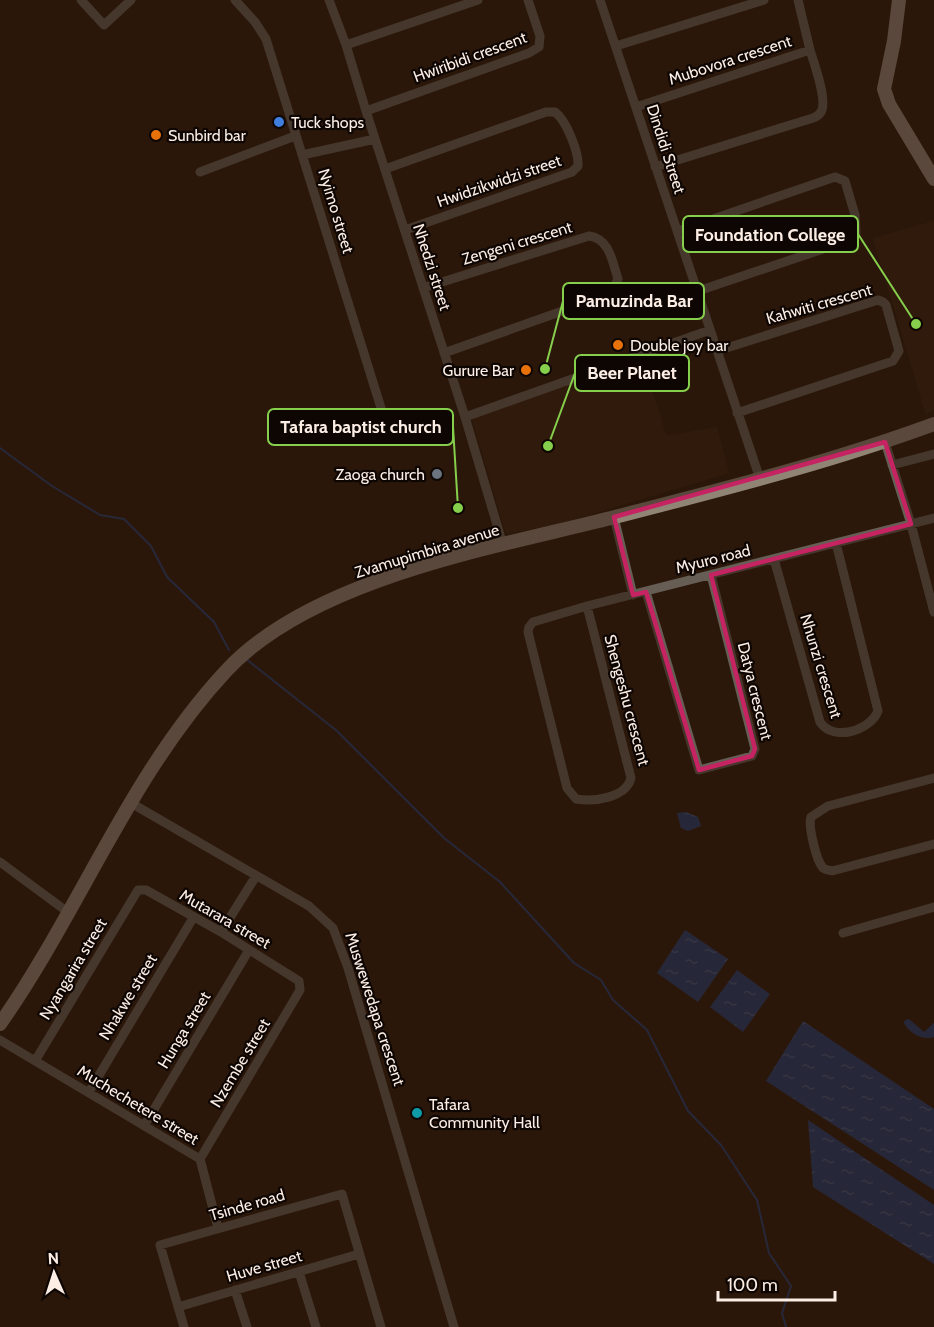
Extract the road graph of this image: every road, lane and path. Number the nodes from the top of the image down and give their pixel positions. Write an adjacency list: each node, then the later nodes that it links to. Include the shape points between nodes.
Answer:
1 (81, 0): 2 (street, via 104,25)
2 (131, 0)
3 (235, 0): 16 (street, Nyimo street, via 266,39)
4 (329, 0): 11 (street, Nhedzi street)
5 (478, 0): 11 (street)
6 (528, 0): 15 (street, Hwiribidi crescent, via 540,36 539,47)
7 (600, 0): 12 (street, Dindidi Street)
8 (765, 0): 12 (street)
9 (798, 0): 13 (street)
10 (898, 0): 22 (street, via 884,89)
11 (346, 45): 15 (street, Nhedzi street)
12 (616, 46): 14 (street, Dindidi Street)
13 (810, 50): 14 (street, Mubovora crescent); 19 (street, Mubovora crescent, via 821,91 819,114)
14 (636, 107): 19 (street, Dindidi Street)
15 (366, 111): 17 (street, Nhedzi street)
16 (295, 136): 18 (street, Nyimo street); 21 (street)
17 (375, 139): 18 (street); 20 (street, Nhedzi street)
18 (302, 155): 33 (street, Nyimo street)
19 (655, 167): 24 (street, Dindidi Street)
20 (385, 169): 23 (street, Nhedzi street); 23 (street, Hwidzikwidzi street, via 555,111 561,116 579,157 572,172)
21 (200, 172)
22 (934, 180)
23 (405, 230): 25 (street, Nhedzi street)
24 (678, 231): 26 (street, Dindidi Street); 26 (street, via 835,177 842,178 847,185 857,225 850,240)
25 (423, 288): 29 (street, Nhedzi street); 29 (street, Zengeni crescent, via 589,236 596,237 609,250 618,279 605,296)
26 (698, 291): 27 (street, Dindidi Street)
27 (710, 330): 28 (street, Dindidi Street); 31 (street)
28 (717, 351): 30 (street, Dindidi Street); 30 (street, Kahwiti crescent, via 878,300 886,306 899,351 893,360)
29 (444, 353): 31 (street, Nhedzi street)
30 (737, 413): 37 (street, Dindidi Street)
31 (465, 417): 42 (street, Nhedzi street)
32 (934, 424): 34 (street, Zvamupimbira avenue)
33 (392, 440)
34 (885, 442): 36 (street); 37 (street, Zvamupimbira avenue)
35 (934, 454): 36 (street)
36 (892, 465): 40 (street)
37 (760, 479): 38 (street, Zvamupimbira avenue)
38 (614, 517): 42 (street, Zvamupimbira avenue); 47 (street)
39 (934, 518): 40 (street, Myuro road)
40 (911, 524): 41 (street, Myuro road); 45 (street)
41 (836, 543): 43 (street, Myuro road); 43 (street, Nhunzi crescent, via 878,711 863,726 846,732 828,732 819,722)
42 (503, 545): 52 (street, Zvamupimbira avenue, via 354,591 275,630 242,656 207,692 175,733)
43 (774, 559): 44 (street, Myuro road)
44 (711, 575): 46 (street, Myuro road); 46 (street, Datya crescent, via 755,749 752,756 734,762 699,770)
45 (931, 590): 49 (street)
46 (646, 592): 47 (street, Myuro road)
47 (633, 595): 48 (street, Myuro road)
48 (587, 606): 50 (street, Myuro road, via 533,622); 50 (street, Shengeshu crescent, via 631,778 630,784 609,797 576,800 567,788)
49 (934, 612)
50 (528, 632)
51 (934, 777): 53 (street, via 828,806 811,817 808,824 819,863 832,871)
52 (131, 803): 55 (street, Muswewedapa crescent); 58 (street, Zvamupimbira avenue)
53 (934, 844)
54 (0, 862): 58 (street)
55 (256, 876): 60 (street); 79 (street, Muswewedapa crescent, via 309,906 333,928)
56 (136, 892): 59 (street, Mutarara street, via 146,890); 66 (street, Nyangarira street)
57 (934, 907): 61 (street)
58 (69, 913): 64 (street, Zvamupimbira avenue)
59 (194, 918): 60 (street, Mutarara street); 67 (street, Nhakwe street)
60 (221, 933): 62 (street, Mutarara street)
61 (843, 933)
62 (249, 950): 63 (street, Mutarara street); 68 (street, Hunga street)
63 (299, 981): 69 (street, Nzembe street, via 299,993)
64 (0, 1024)
65 (0, 1040): 66 (street, Muchechetere street)
66 (35, 1061): 67 (street, Muchechetere street)
67 (89, 1092): 68 (street, Muchechetere street)
68 (144, 1126): 69 (street, Muchechetere street)
69 (200, 1159): 70 (street, Muchechetere street)
70 (218, 1228): 71 (street, Tsinde road, via 342,1194); 74 (street, Tsinde road, via 160,1245)
71 (359, 1254): 72 (street, Huve street); 78 (street)
72 (299, 1272): 73 (street, Huve street); 77 (street)
73 (235, 1290): 74 (street, Huve street); 76 (street)
74 (178, 1307): 75 (street)
75 (184, 1327)
76 (247, 1327)
77 (316, 1327)
78 (381, 1327)
79 (454, 1327)

